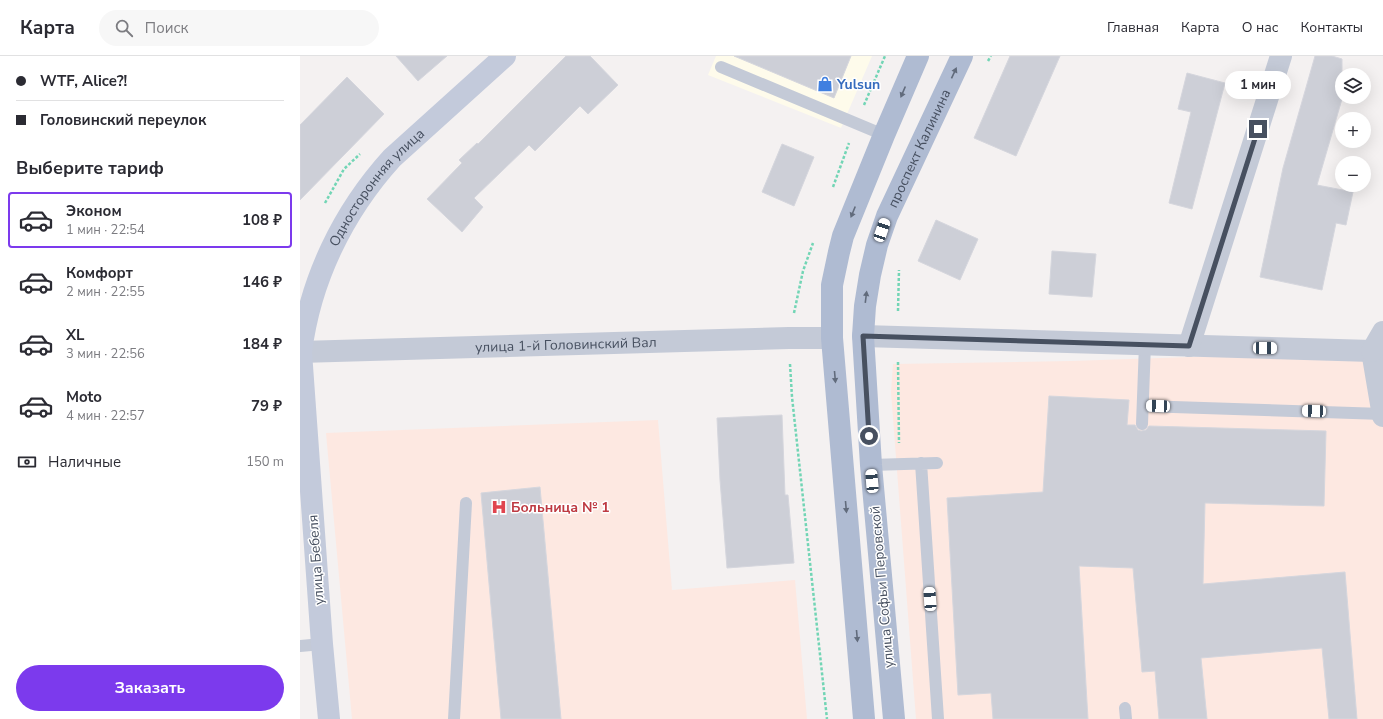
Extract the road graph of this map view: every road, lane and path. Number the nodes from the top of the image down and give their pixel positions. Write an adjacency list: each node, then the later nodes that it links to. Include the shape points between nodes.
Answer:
1 (504, 56): 17 (street, Односторонняя улица, via 392,158 356,203 320,275)
2 (918, 56): 8 (main road, one-way to 8)
3 (962, 56): 11 (main road, проспект Калинина, one-way to 3, via 867,290 882,230)
4 (991, 56): 6 (path)
5 (1281, 56): 15 (street)
6 (987, 63)
7 (721, 67): 8 (lane)
8 (884, 136): 13 (main road, one-way to 13, via 849,220 839,252 832,285)
9 (899, 265): 12 (path)
10 (1383, 332): 16 (street)
11 (863, 336): 12 (street); 24 (main road, улица Софьи Перовской)
12 (898, 337): 14 (street); 23 (path)
13 (832, 338): 17 (street, улица 1-й Головинский Вал); 30 (main road, улица Софьи Перовской, one-way to 30)
14 (1145, 344): 15 (street); 18 (lane)
15 (1189, 346): 16 (street)
16 (1372, 351): 19 (street)
17 (300, 352): 26 (street, улица Бебеля)
18 (1143, 406): 19 (lane); 20 (lane)
19 (1383, 415)
20 (1142, 424)
21 (921, 463): 22 (lane); 23 (lane); 32 (lane)
22 (937, 463)
23 (899, 464): 24 (lane)
24 (871, 465): 31 (main road, улица Софьи Перовской)
25 (466, 503): 29 (lane)
26 (322, 644): 27 (lane); 28 (street, улица Бебеля)
27 (300, 646)
28 (329, 719)
29 (454, 719)
30 (864, 719)
31 (894, 719)
32 (938, 719)

